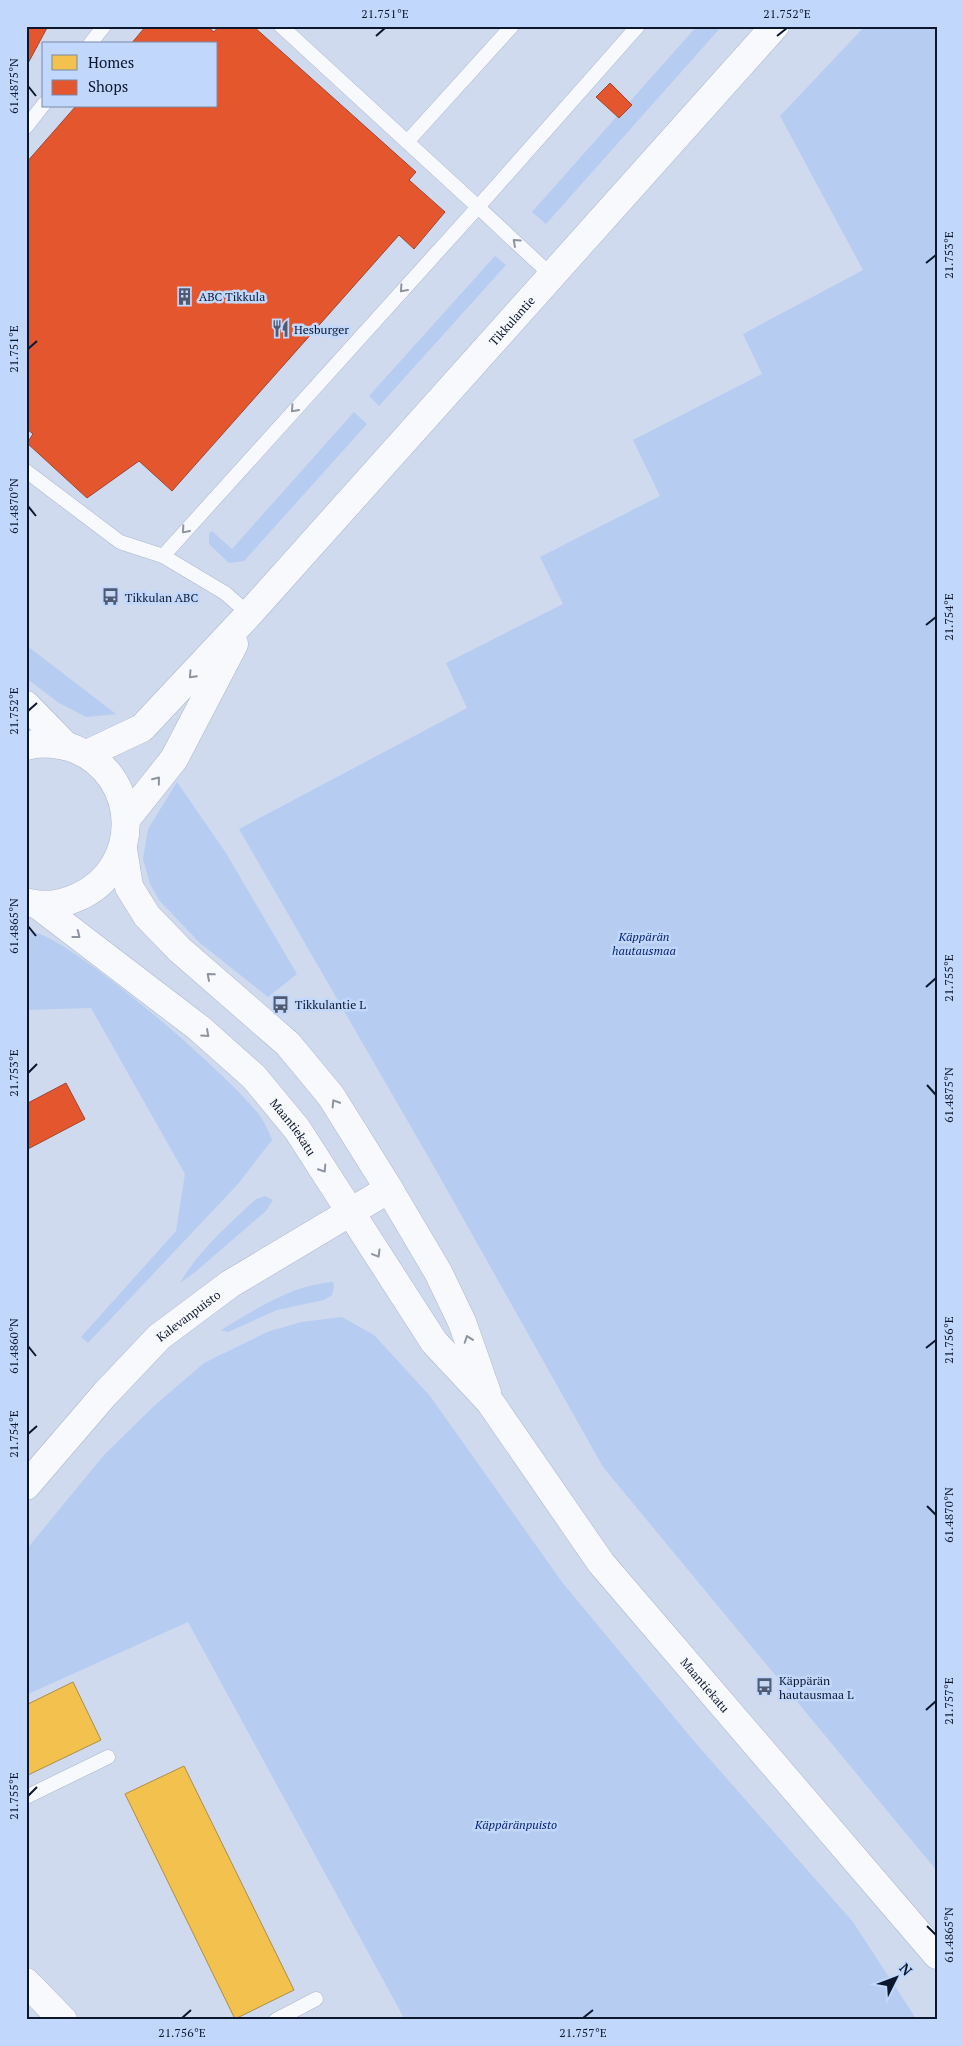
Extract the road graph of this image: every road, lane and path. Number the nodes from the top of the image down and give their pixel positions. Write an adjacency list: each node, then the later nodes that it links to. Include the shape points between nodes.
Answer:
1 (104, 26): 6 (lane)
2 (281, 26): 9 (lane)
3 (512, 26): 9 (lane)
4 (638, 26): 10 (lane)
5 (775, 26): 11 (main road, Tikkulantie)
6 (92, 42)
7 (42, 107): 8 (lane)
8 (26, 127)
9 (407, 142): 10 (lane)
10 (478, 207): 11 (lane, one-way to 10); 13 (lane, one-way to 13)
11 (552, 276): 14 (main road, Tikkulantie)
12 (26, 471): 13 (lane, via 120,542)
13 (163, 556): 14 (lane, via 225,594)
14 (249, 614): 17 (main road, one-way to 17, via 142,728); 18 (main road, one-way to 14, via 174,759)
15 (26, 704): 17 (main road)
16 (26, 746): 17 (main road)
17 (77, 750): 18 (main road, via 107,771 120,793)
18 (127, 818): 19 (main road)
19 (123, 849): 20 (main road, via 110,873 90,891 66,902); 21 (main road, Maantiekatu, one-way to 19, via 331,1096 288,1044 180,950 147,916 130,887)
20 (32, 903): 22 (main road, Maantiekatu, one-way to 22, via 199,1028 254,1077 297,1129)
21 (390, 1189): 22 (main road, Kalevanpuisto); 23 (main road, Maantiekatu, one-way to 21, via 462,1322 438,1272)
22 (351, 1212): 23 (main road, Maantiekatu, one-way to 23, via 434,1342); 24 (main road, Kalevanpuisto, via 230,1284 159,1337)
23 (490, 1402): 27 (main road, Maantiekatu, via 601,1563)
24 (26, 1486)
25 (108, 1757): 26 (lane)
26 (26, 1797)
27 (937, 1955)
28 (26, 1982): 30 (main road)
29 (316, 1999): 31 (lane)
30 (62, 2020)
31 (276, 2020)

